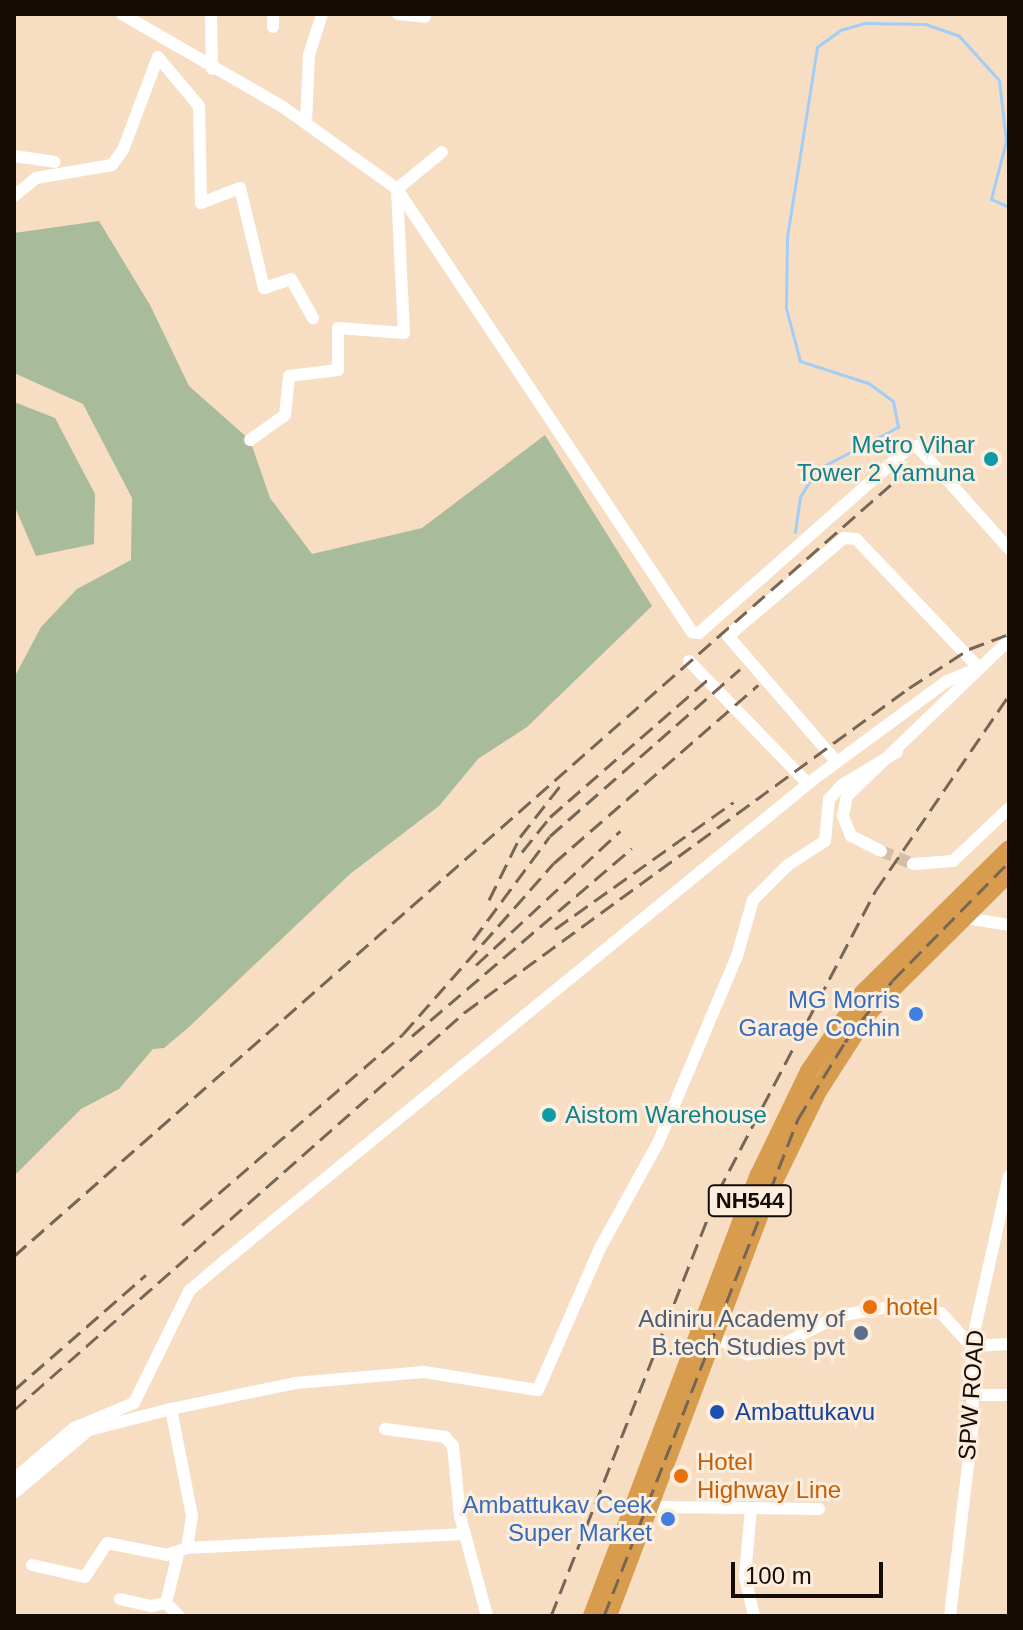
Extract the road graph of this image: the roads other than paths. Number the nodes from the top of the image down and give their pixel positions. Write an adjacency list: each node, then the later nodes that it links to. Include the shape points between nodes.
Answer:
1 (122, 14): 6 (street)
2 (211, 14): 6 (street)
3 (322, 14): 7 (street, via 309,55)
4 (398, 14): 5 (street)
5 (425, 17)
6 (212, 69): 7 (street)
7 (306, 123): 11 (street)
8 (442, 152): 11 (street)
9 (14, 156): 10 (street)
10 (55, 162)
11 (397, 189): 14 (street, via 404,333 338,328 338,370 289,376 285,415); 15 (street, via 692,632 699,633 910,447 917,446)
12 (14, 196): 13 (street, via 36,178 112,165 123,150 158,57 199,106 201,203 240,188 264,288 291,279)
13 (313, 318)
14 (250, 440)
15 (1009, 549)
16 (1009, 640): 18 (street)
17 (689, 661): 21 (street)
18 (979, 668): 19 (street); 20 (street, via 947,681); 20 (street, via 856,539 844,538 728,636)
19 (897, 752): 24 (street, via 844,805 851,836); 35 (street, via 842,785 829,799 825,841 788,865 753,900 737,956 658,1143 600,1248 538,1390 424,1372 295,1383)
20 (836, 761): 21 (street)
21 (808, 784): 37 (street, via 189,1291 134,1403 74,1428)
22 (1009, 808): 25 (street, via 953,861)
23 (1009, 849): 49 (highway, NH544, via 862,994 809,1071 759,1175)
24 (881, 851)
25 (913, 864)
26 (1009, 873): 27 (highway, NH544)
27 (960, 917): 28 (street); 30 (highway, NH544, via 841,1050 766,1198)
28 (1009, 925)
29 (1009, 1176): 32 (street, SPW ROAD)
30 (714, 1336): 32 (street, via 747,1354 768,1352 838,1316 884,1308 941,1313); 39 (highway, NH544)
31 (1009, 1344): 32 (street)
32 (971, 1346): 33 (street, SPW ROAD)
33 (972, 1395): 34 (street); 52 (street, SPW ROAD)
34 (1009, 1395)
35 (171, 1409): 38 (street, via 89,1430); 43 (street, via 192,1516)
36 (385, 1429): 42 (street, via 445,1437 453,1446)
37 (14, 1479)
38 (14, 1493)
39 (650, 1507): 40 (street); 50 (highway, NH544)
40 (751, 1508): 41 (street); 51 (street, via 745,1577)
41 (819, 1509)
42 (465, 1534): 43 (street); 48 (street)
43 (182, 1551): 44 (street, via 107,1543 85,1577); 46 (street)
44 (32, 1565)
45 (120, 1599): 46 (street, via 151,1606)
46 (166, 1603): 47 (street)
47 (179, 1616)
48 (487, 1616)
49 (592, 1616)
50 (608, 1616)
51 (754, 1616)
52 (950, 1616)

